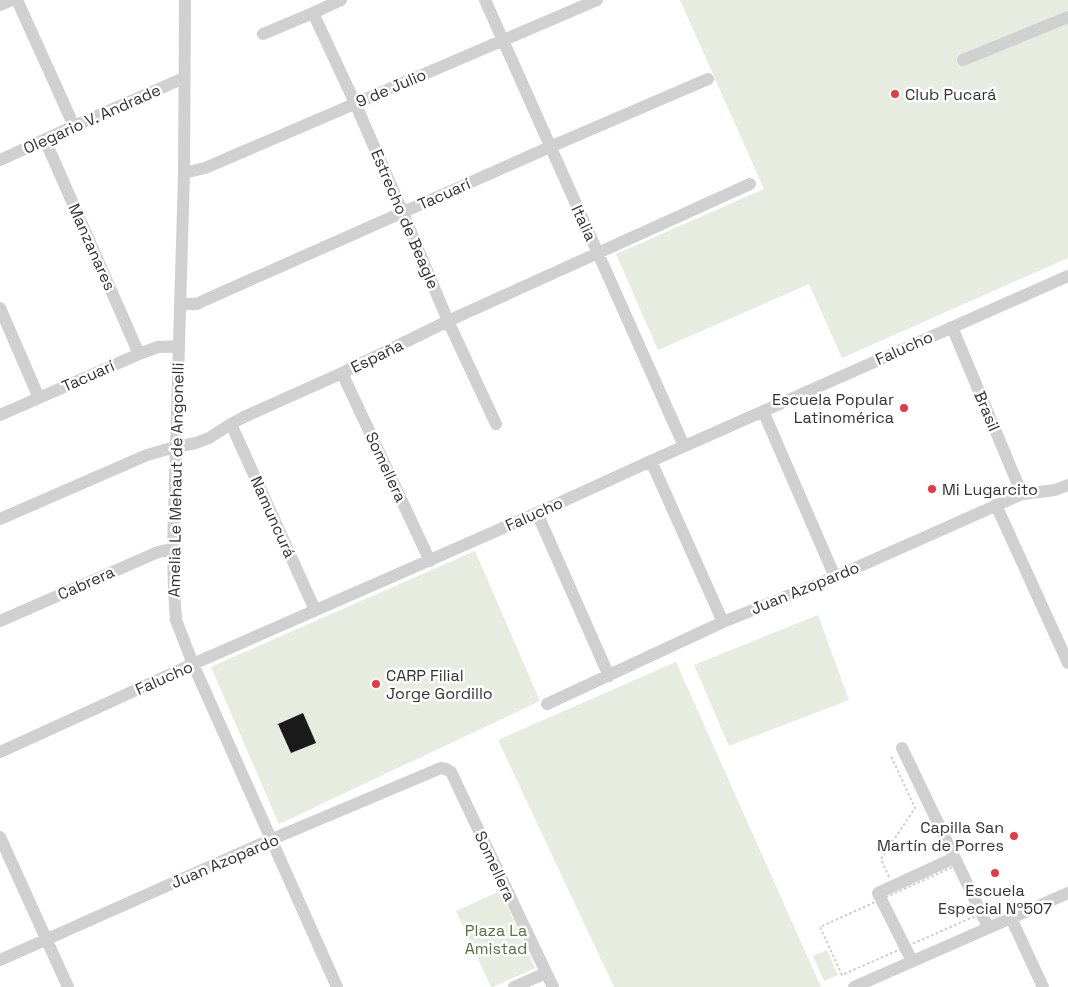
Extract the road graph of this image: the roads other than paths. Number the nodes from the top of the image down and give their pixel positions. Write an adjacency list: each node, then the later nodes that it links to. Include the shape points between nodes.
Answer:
1 (12, 0): 7 (street)
2 (17, 0): 16 (street)
3 (185, 0): 13 (street, Amelia Le Mehaut de Angonelli)
4 (341, 0): 8 (street)
5 (485, 0): 11 (street, Italia)
6 (597, 0): 11 (street, 9 de Julio)
7 (0, 6)
8 (314, 13): 10 (street); 15 (street, Estrecho de Beagle)
9 (1068, 18): 12 (street)
10 (263, 34)
11 (503, 40): 15 (street, 9 de Julio); 18 (street, Italia)
12 (963, 60)
13 (184, 78): 16 (street, Olegario V. Andrade); 20 (street, Amelia Le Mehaut de Angonelli)
14 (708, 79): 18 (street, Tacuarí)
15 (355, 103): 20 (street, 9 de Julio, via 205,168); 22 (street, Estrecho de Beagle)
16 (74, 126): 17 (street, Olegario V. Andrade)
17 (45, 140): 19 (street, Olegario V. Andrade); 30 (street, Manzanares)
18 (550, 147): 22 (street, Tacuarí); 23 (street, Italia)
19 (0, 160)
20 (184, 174): 25 (street, Amelia Le Mehaut de Angonelli)
21 (750, 184): 23 (street, España)
22 (403, 213): 25 (street, Tacuarí, via 197,304); 27 (street, Estrecho de Beagle)
23 (598, 253): 27 (street, España); 37 (street, Italia)
24 (1068, 276): 28 (street, Falucho)
25 (180, 304): 29 (street, Amelia Le Mehaut de Angonelli)
26 (0, 308): 32 (street)
27 (448, 321): 31 (street, España); 36 (street, Estrecho de Beagle)
28 (952, 327): 33 (street, Falucho); 41 (street, Brasil)
29 (178, 346): 30 (street, Tacuarí, via 158,347); 38 (street, Amelia Le Mehaut de Angonelli)
30 (139, 354): 32 (street, Tacuarí)
31 (342, 373): 35 (street, España); 46 (street, Somellera)
32 (39, 398): 34 (street, Tacuarí)
33 (763, 411): 37 (street, Falucho); 47 (street)
34 (0, 415)
35 (231, 424): 38 (street, España, via 209,438); 48 (street, Namuncurá)
36 (496, 424)
37 (684, 446): 39 (street, Falucho)
38 (176, 447): 44 (street, España, via 146,455); 45 (street, Amelia Le Mehaut de Angonelli)
39 (651, 461): 43 (street, Falucho); 50 (street)
40 (1068, 485): 41 (street, Juan Azopardo)
41 (1022, 494): 42 (street, Juan Azopardo)
42 (996, 505): 47 (street, Juan Azopardo); 51 (street)
43 (537, 513): 46 (street, Falucho); 53 (street)
44 (0, 519)
45 (173, 549): 49 (street, Cabrera, via 158,552); 52 (street, Amelia Le Mehaut de Angonelli, via 176,620)
46 (430, 560): 48 (street, Falucho)
47 (835, 577): 50 (street, Juan Azopardo)
48 (315, 610): 52 (street, Falucho)
49 (0, 621)
50 (723, 622): 53 (street, Juan Azopardo)
51 (1068, 662)
52 (193, 664): 56 (street, Falucho); 59 (street, Amelia Le Mehaut de Angonelli)
53 (609, 676): 54 (street, Juan Azopardo)
54 (547, 704)
55 (902, 748): 60 (street)
56 (0, 752)
57 (451, 772): 59 (street, Juan Azopardo, via 441,768); 67 (street, Somellera)
58 (0, 838): 64 (street)
59 (272, 840): 64 (street, Juan Azopardo); 70 (street, Amelia Le Mehaut de Angonelli)
60 (954, 858): 63 (street); 65 (street, via 878,893)
61 (1068, 893): 62 (street)
62 (1012, 918): 63 (street); 74 (street)
63 (988, 927): 65 (street)
64 (47, 939): 66 (street, Juan Azopardo); 69 (street)
65 (911, 957): 68 (street)
66 (0, 960)
67 (546, 973): 71 (street); 72 (street, Somellera)
68 (880, 982): 73 (street)
69 (68, 987)
70 (337, 987)
71 (514, 987)
72 (553, 987)
73 (854, 987)
74 (1043, 987)

